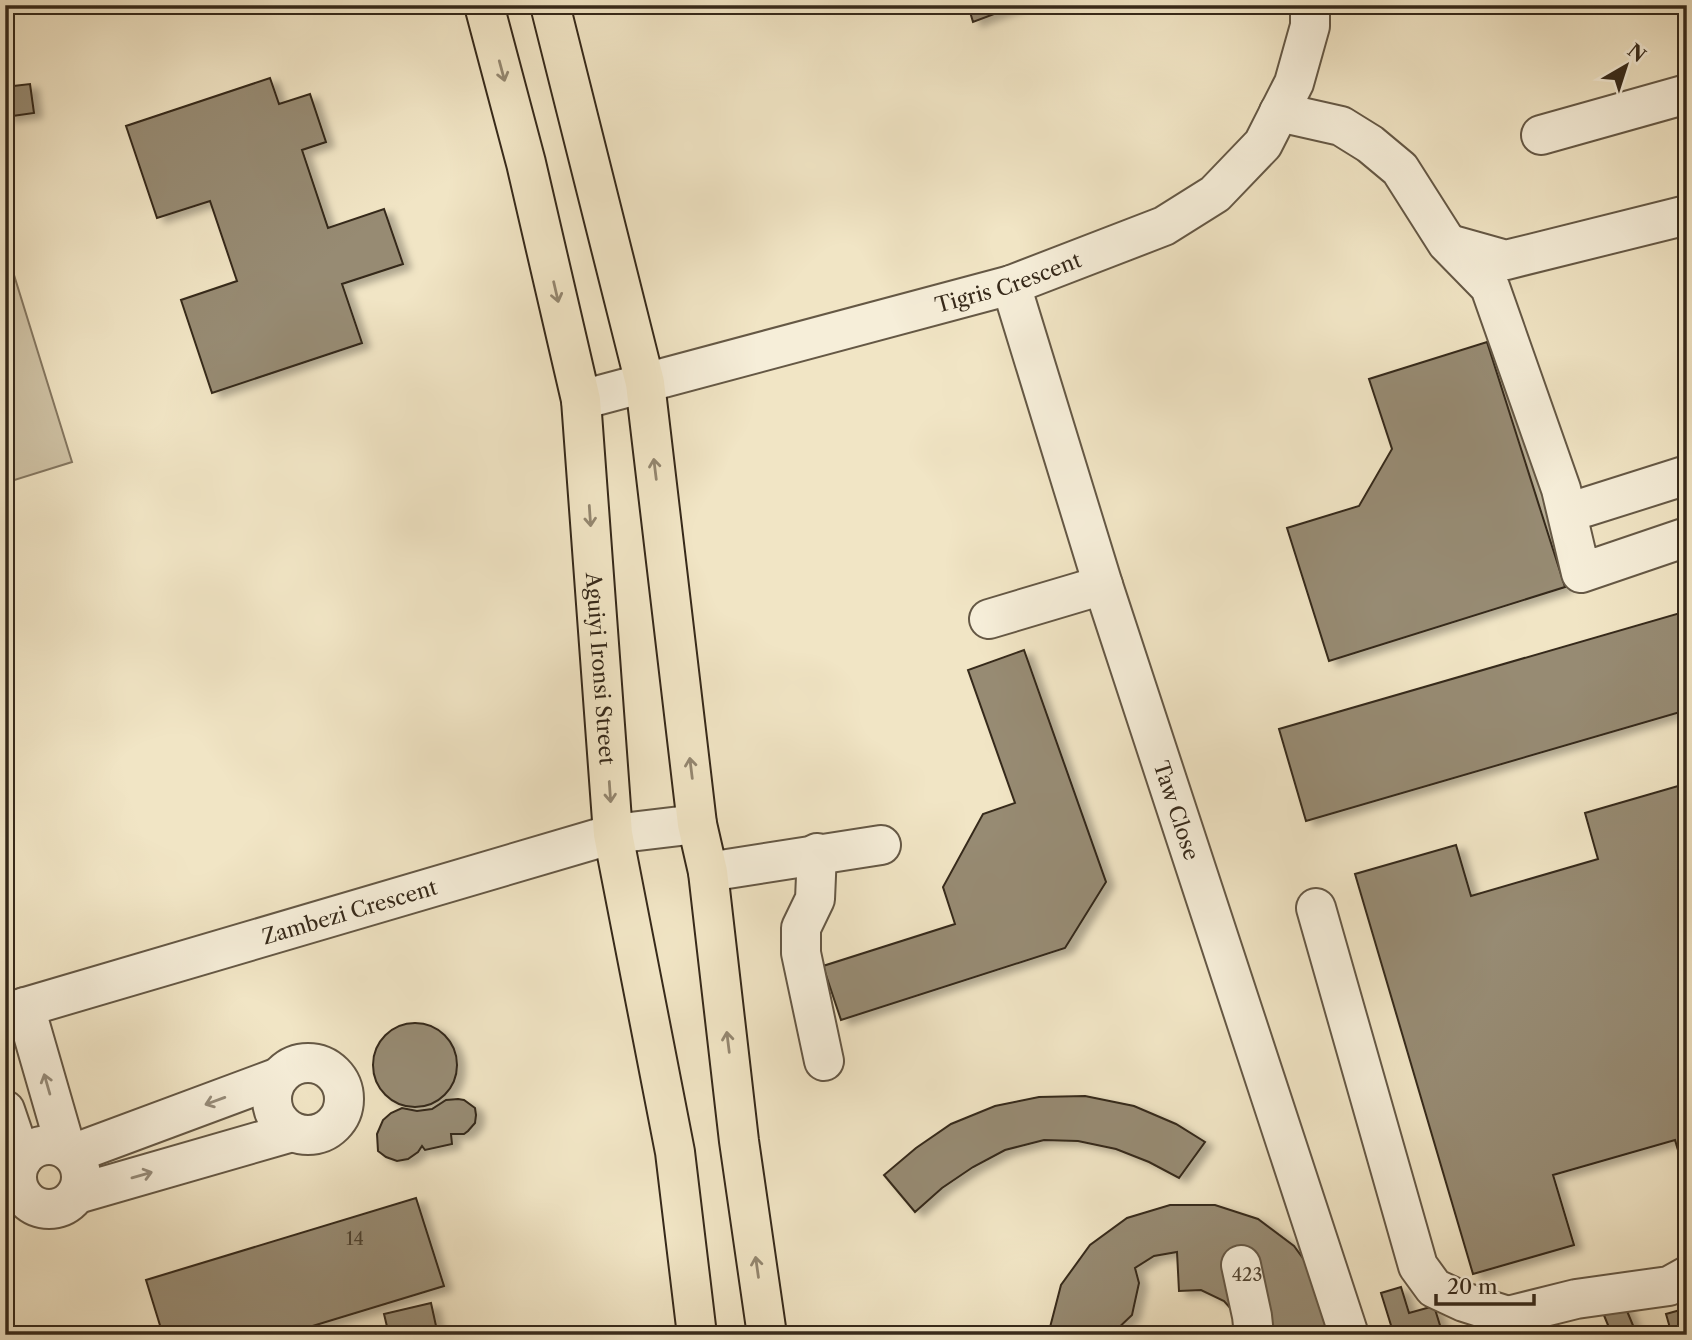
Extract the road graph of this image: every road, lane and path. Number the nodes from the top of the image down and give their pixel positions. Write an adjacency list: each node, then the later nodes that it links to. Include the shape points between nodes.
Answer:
1 (484, 5): 12 (main road, Aguiyi Ironsi Street, one-way to 12)
2 (550, 5): 11 (main road)
3 (1310, 5): 5 (street, Tigris Crescent, via 1310,26 1294,83)
4 (1687, 94): 6 (street)
5 (1279, 112): 8 (street, via 1341,126 1370,144 1400,169); 10 (street, Tigris Crescent, via 1263,144 1215,194 1164,226)
6 (1541, 135)
7 (1687, 215): 9 (street)
8 (1447, 243): 9 (street); 16 (street, via 1490,286 1561,489 1581,573)
9 (1506, 260): 14 (street)
10 (1011, 285): 11 (street, Tigris Crescent); 17 (street, Taw Close)
11 (645, 383): 12 (street, Tigris Crescent); 19 (main road, one-way to 11)
12 (581, 400): 20 (main road, Aguiyi Ironsi Street, one-way to 20)
13 (1687, 475): 14 (street)
14 (1586, 507): 16 (street)
15 (1687, 537): 16 (street)
16 (1606, 565)
17 (1103, 585): 18 (street); 39 (street, Taw Close)
18 (989, 620)
19 (697, 824): 20 (street, Zambezi Crescent); 23 (main road)
20 (613, 834): 25 (street, Zambezi Crescent); 36 (main road, Aguiyi Ironsi Street, via 676,1152)
21 (881, 845): 22 (street)
22 (817, 853): 23 (street); 26 (street, via 815,899 801,928 801,953)
23 (708, 872): 37 (main road, one-way to 23)
24 (1316, 908): 35 (street, via 1418,1266 1434,1288)
25 (15, 1010): 30 (street, one-way to 25)
26 (824, 1061)
27 (279, 1077): 29 (street, via 272,1101 281,1124); 29 (street, via 300,1064 313,1063 335,1075 345,1098 337,1122 328,1130 316,1135); 30 (street, one-way to 30)
28 (5, 1110): 31 (street)
29 (292, 1132): 32 (street, one-way to 29)
30 (69, 1152): 31 (street, via 54,1145 42,1146); 32 (street, via 80,1170)
31 (22, 1160): 32 (street, via 18,1184 32,1204 57,1208)
32 (77, 1194)
33 (1241, 1265): 38 (street)
34 (1687, 1276): 35 (street, via 1669,1286 1576,1299)
35 (1501, 1326)
36 (697, 1335)
37 (767, 1335)
38 (1254, 1335)
39 (1349, 1335)

